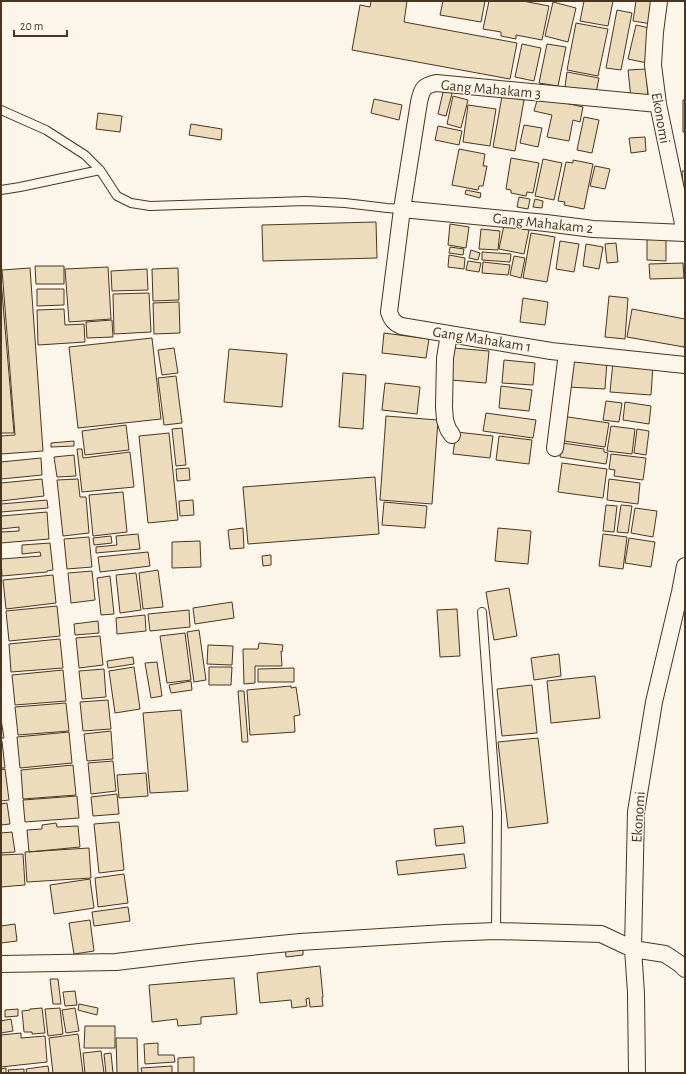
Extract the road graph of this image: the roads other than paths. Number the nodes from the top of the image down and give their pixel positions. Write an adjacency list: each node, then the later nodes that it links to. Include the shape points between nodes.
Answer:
1 (659, 1): 2 (street, Ekonomi, via 653,65)
2 (658, 104): 6 (street, Gang Mahakam 3, via 429,84 422,91 419,102); 7 (street, Ekonomi)
3 (1, 110): 4 (lane, via 46,130 85,154)
4 (100, 170): 5 (lane); 6 (lane, via 117,196 132,203 150,206 306,202)
5 (1, 190)
6 (402, 209): 7 (street, Gang Mahakam 2, via 593,229); 8 (street, Gang Mahakam 1, via 390,317 401,326)
7 (685, 233)
8 (449, 334): 9 (street, Gang Mahakam 1); 11 (street, via 445,358 444,407 445,420)
9 (567, 353): 10 (street, Gang Mahakam 1); 12 (street)
10 (685, 365)
11 (452, 435)
12 (555, 448)
13 (685, 566): 16 (street, Ekonomi, via 654,702 636,812)
14 (482, 612): 15 (lane, via 497,813)
15 (496, 931): 16 (street, via 601,934); 17 (street, via 300,942 116,962)
16 (633, 949): 18 (street, via 665,954); 19 (street, Ekonomi)
17 (1, 964)
18 (685, 969)
19 (637, 1073)

